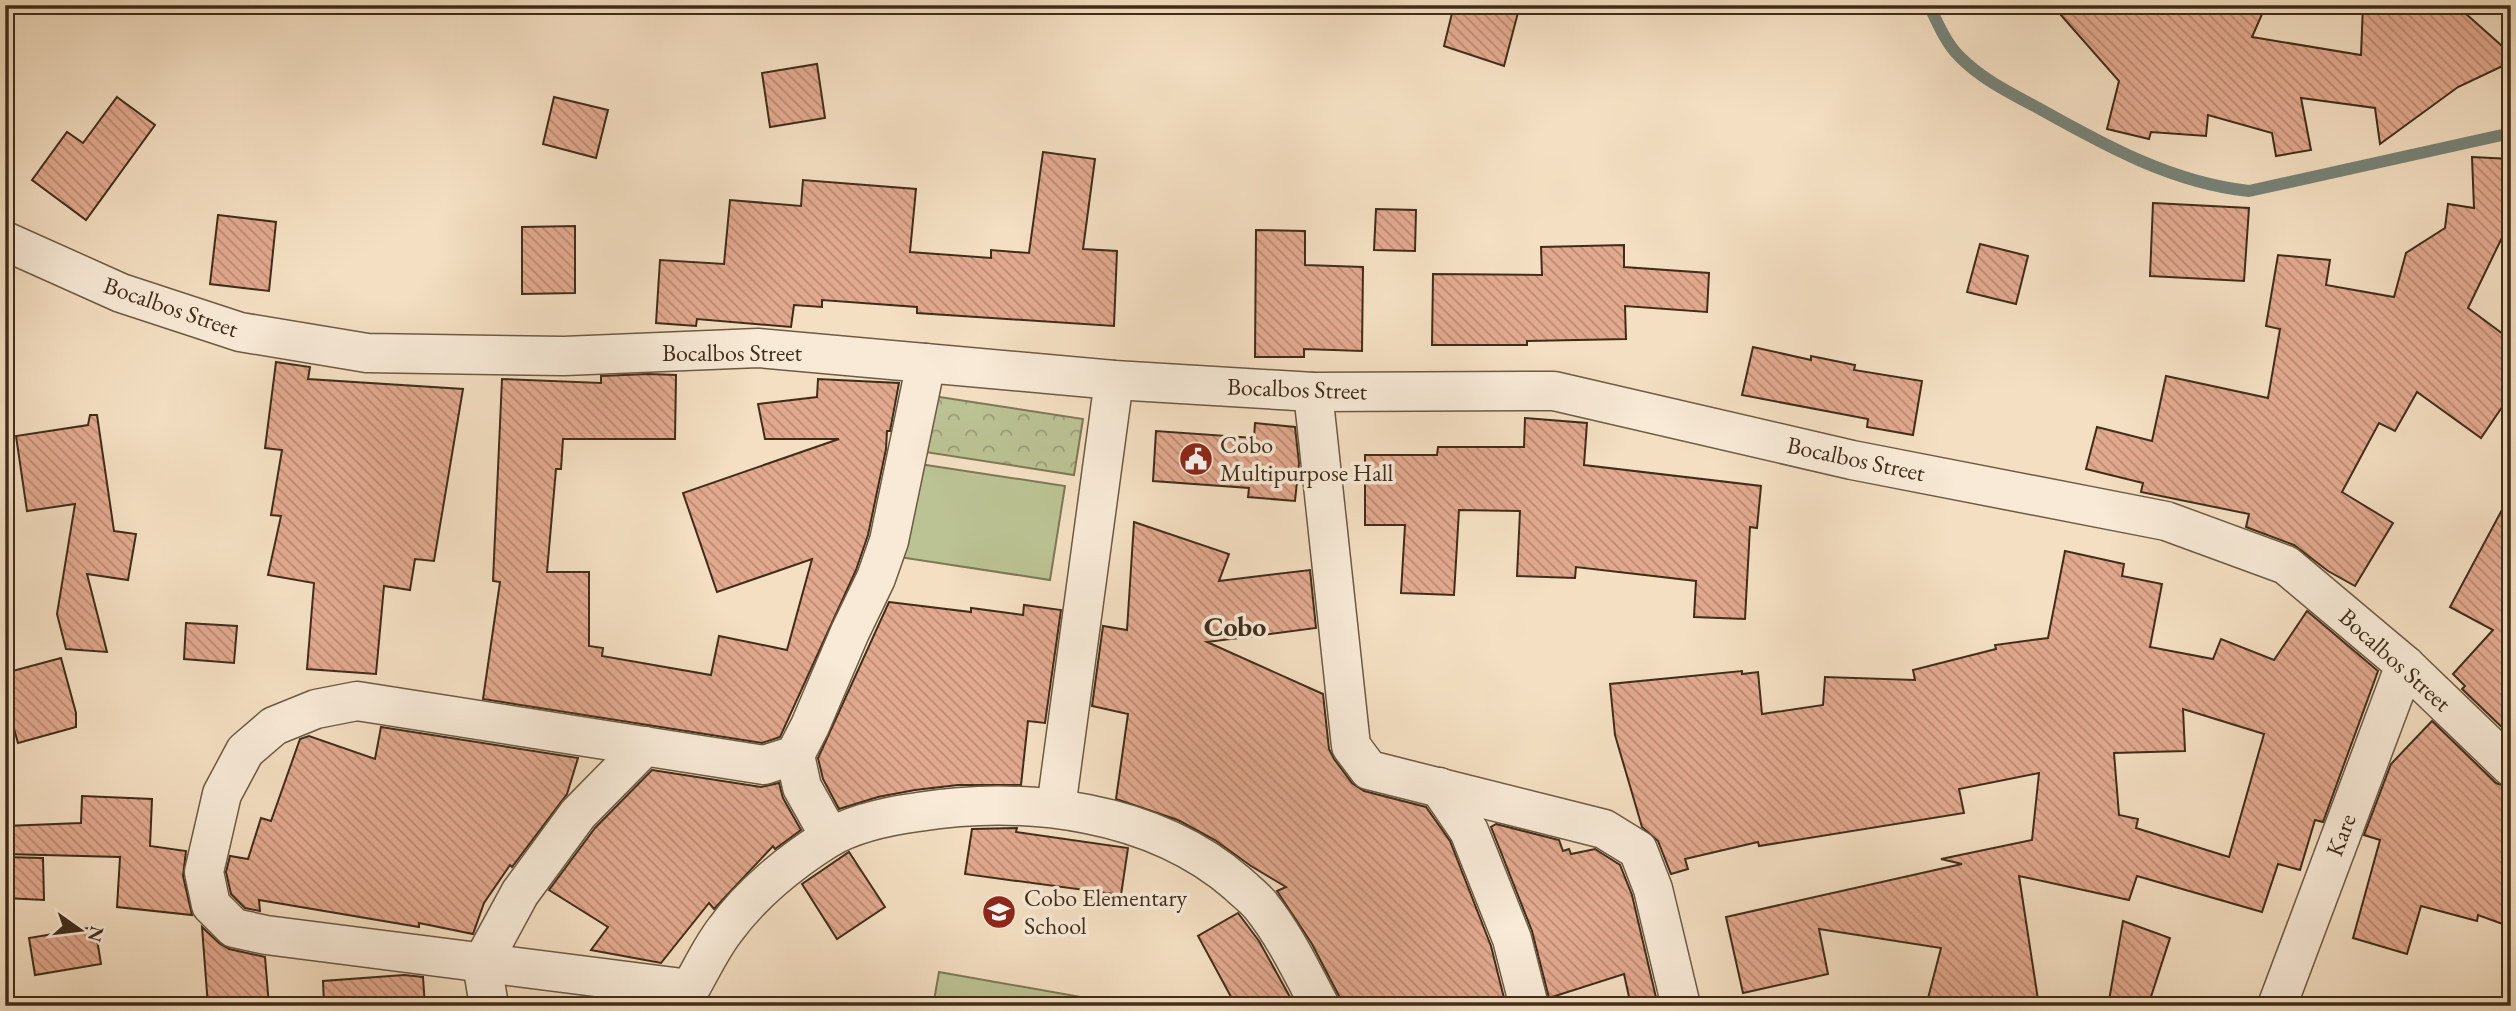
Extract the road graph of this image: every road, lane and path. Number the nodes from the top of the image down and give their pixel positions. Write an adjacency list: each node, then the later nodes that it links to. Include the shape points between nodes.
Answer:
1 (5, 241): 2 (street, Bocalbos Street, via 121,293 240,332 367,353 564,356 758,348)
2 (926, 363): 3 (street, Bocalbos Street); 7 (street, via 890,541)
3 (1114, 380): 4 (street, Bocalbos Street); 10 (street)
4 (1313, 391): 5 (street, Bocalbos Street, via 1554,391 1852,460 2166,521 2286,565); 9 (street, via 1351,746 1370,770)
5 (2405, 664): 8 (street, Bocalbos Street); 18 (street, Kare)
6 (645, 746): 7 (street, via 764,765); 12 (street, via 578,814 520,893); 12 (street, via 358,701 316,709 274,726 245,751 222,794 204,872 211,905 234,928)
7 (795, 755): 11 (street, via 802,787)
8 (2511, 767)
9 (1439, 787): 16 (street, via 1469,831 1512,939); 17 (street, via 1604,829 1638,850 1653,889)
10 (1056, 808): 11 (street, via 939,808 885,817); 15 (street, via 1123,823 1173,841 1217,866 1260,904)
11 (830, 837): 13 (street, via 798,859 724,930)
12 (482, 963): 13 (street); 14 (street)
13 (691, 998)
14 (489, 1006)
15 (1320, 1006)
16 (1529, 1006)
17 (1681, 1006)
18 (2277, 1006)

